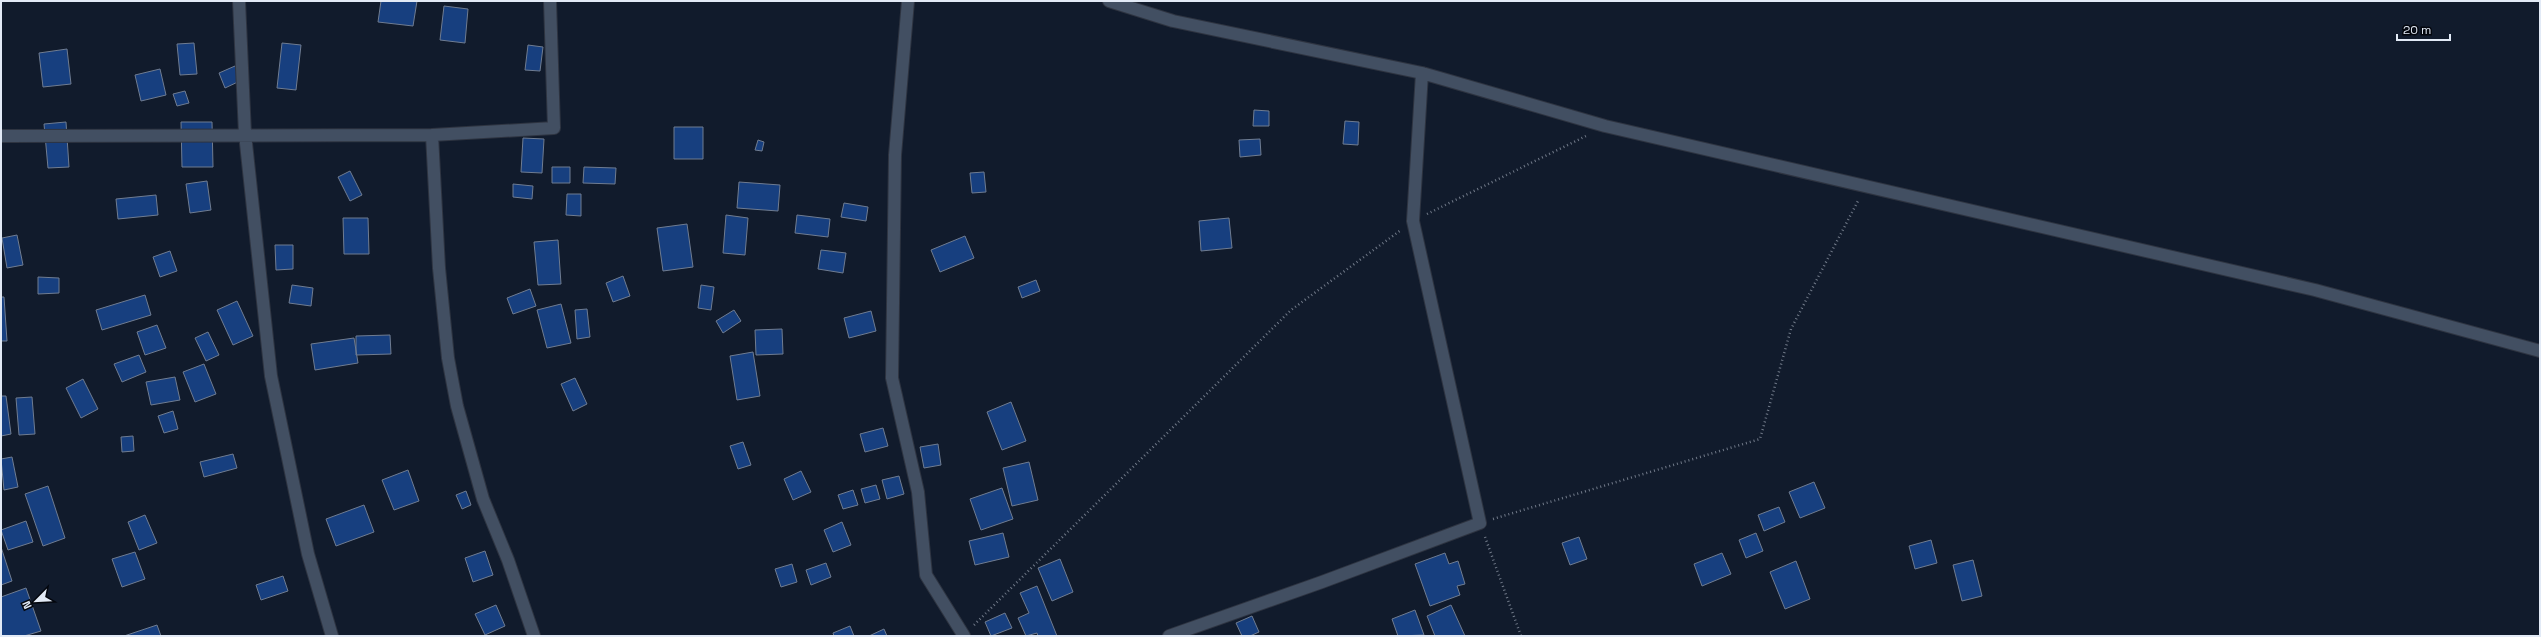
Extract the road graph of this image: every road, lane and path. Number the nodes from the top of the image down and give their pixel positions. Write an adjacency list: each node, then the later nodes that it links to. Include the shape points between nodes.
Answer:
1 (239, 1): 7 (street)
2 (550, 1): 8 (street, via 554,128)
3 (908, 1): 16 (street, via 895,155 892,378 918,492 926,575)
4 (1109, 1): 5 (street, via 1173,20)
5 (1422, 73): 6 (street); 11 (street)
6 (1605, 126): 10 (street); 11 (path)
7 (245, 134): 8 (street); 9 (street); 14 (street, via 271,376 308,554)
8 (432, 135): 15 (street, via 439,268 448,358 483,499 508,560)
9 (1, 136)
10 (1866, 185): 12 (street, via 2315,290); 13 (path, via 1791,328 1760,439)
11 (1413, 221): 13 (street); 16 (path, via 1291,310)
12 (2540, 351)
13 (1480, 523): 17 (street); 18 (path)
14 (332, 636)
15 (534, 636)
16 (964, 636)
17 (1169, 636)
18 (1521, 636)

